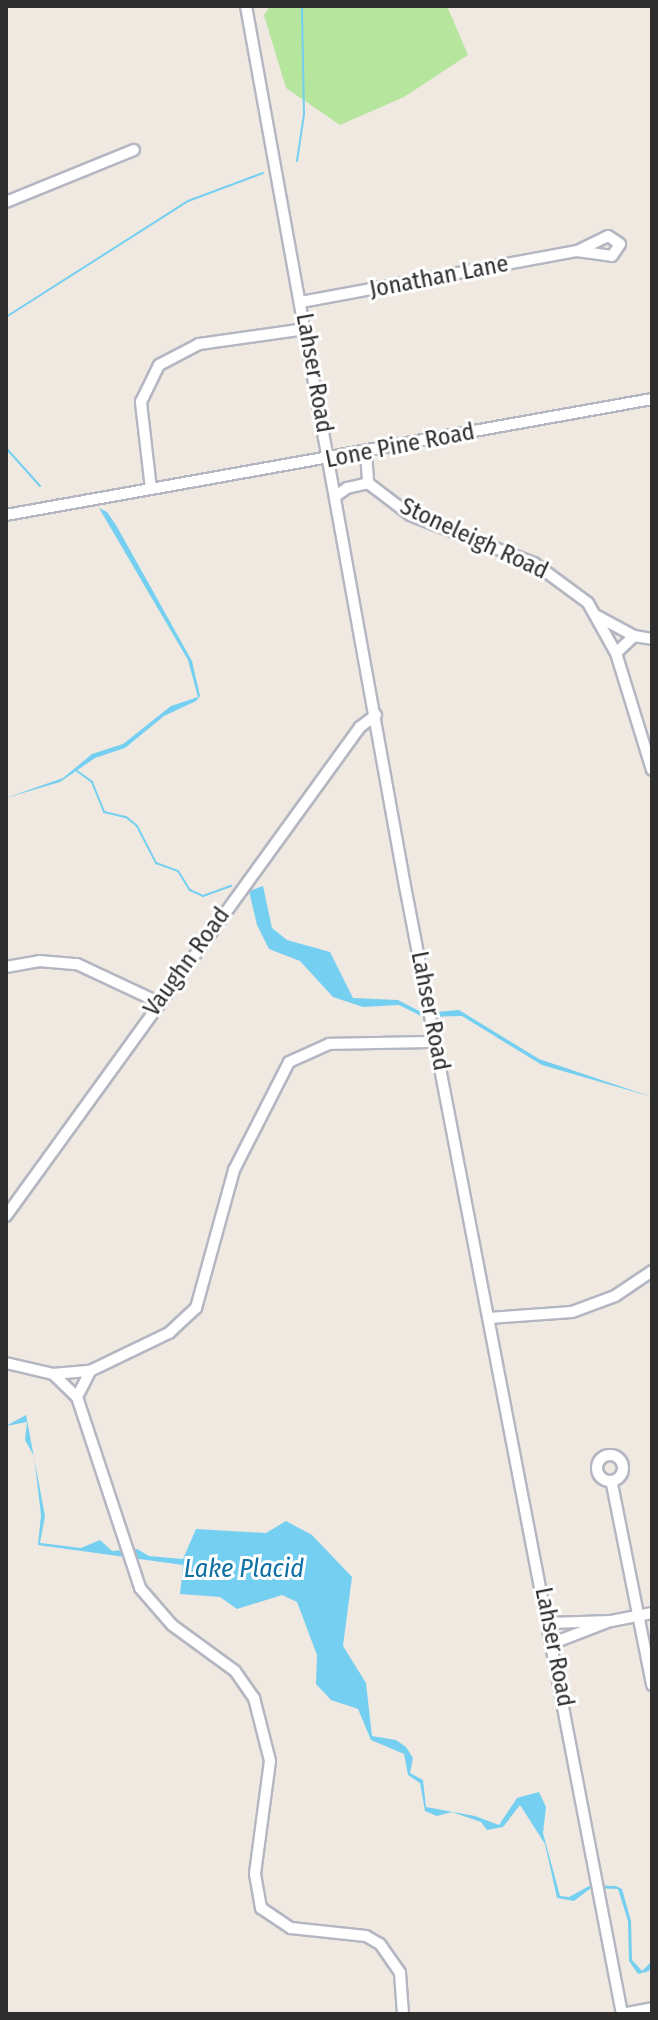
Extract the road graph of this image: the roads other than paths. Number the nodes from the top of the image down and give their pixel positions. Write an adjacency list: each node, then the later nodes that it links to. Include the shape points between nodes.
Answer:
1 (246, 6): 5 (street, Lahser Road)
2 (134, 150): 3 (street)
3 (6, 202)
4 (577, 251): 5 (street, Jonathan Lane)
5 (301, 302): 6 (street, Lahser Road)
6 (306, 329): 9 (street, Lahser Road); 11 (street, via 199,344 159,365 141,402)
7 (652, 399): 8 (street, Lone Pine Road)
8 (366, 452): 9 (street, Lone Pine Road); 10 (street)
9 (329, 459): 11 (street, Lone Pine Road); 12 (street, Lahser Road)
10 (368, 483): 12 (street); 14 (street, Stoneleigh Road, via 425,522 534,563)
11 (151, 489): 13 (street, Lone Pine Road)
12 (336, 496): 18 (street, Lahser Road)
13 (6, 515)
14 (596, 616): 15 (street); 17 (street, Stoneleigh Road)
15 (634, 636): 16 (street); 17 (street)
16 (652, 639)
17 (616, 653): 19 (street, Stoneleigh Road)
18 (376, 715): 21 (street, Vaughn Road, via 360,727); 22 (street, Lahser Road)
19 (652, 770)
20 (6, 967): 21 (street, via 39,961 77,964)
21 (158, 1002): 23 (street, Vaughn Road)
22 (437, 1042): 25 (street, Lahser Road); 27 (street, via 329,1044 289,1062 234,1170 196,1308 176,1329)
23 (6, 1216)
24 (652, 1271): 25 (street, via 615,1296 572,1312)
25 (489, 1318): 34 (street, Lahser Road)
26 (6, 1363): 28 (street)
27 (90, 1371): 28 (street); 29 (street)
28 (53, 1374): 29 (street)
29 (77, 1397): 38 (street, via 128,1552 151,1604 235,1671 259,1710 270,1775 255,1874 261,1908 291,1928 366,1936 380,1944 397,1965)
30 (612, 1484): 32 (street)
31 (652, 1613): 32 (street)
32 (639, 1615): 33 (street); 36 (street)
33 (611, 1621): 34 (street); 35 (street)
34 (549, 1623): 35 (street, Lahser Road)
35 (553, 1643): 39 (street, Lahser Road)
36 (652, 1685)
37 (652, 2008): 39 (street)
38 (403, 2014)
39 (622, 2014)

